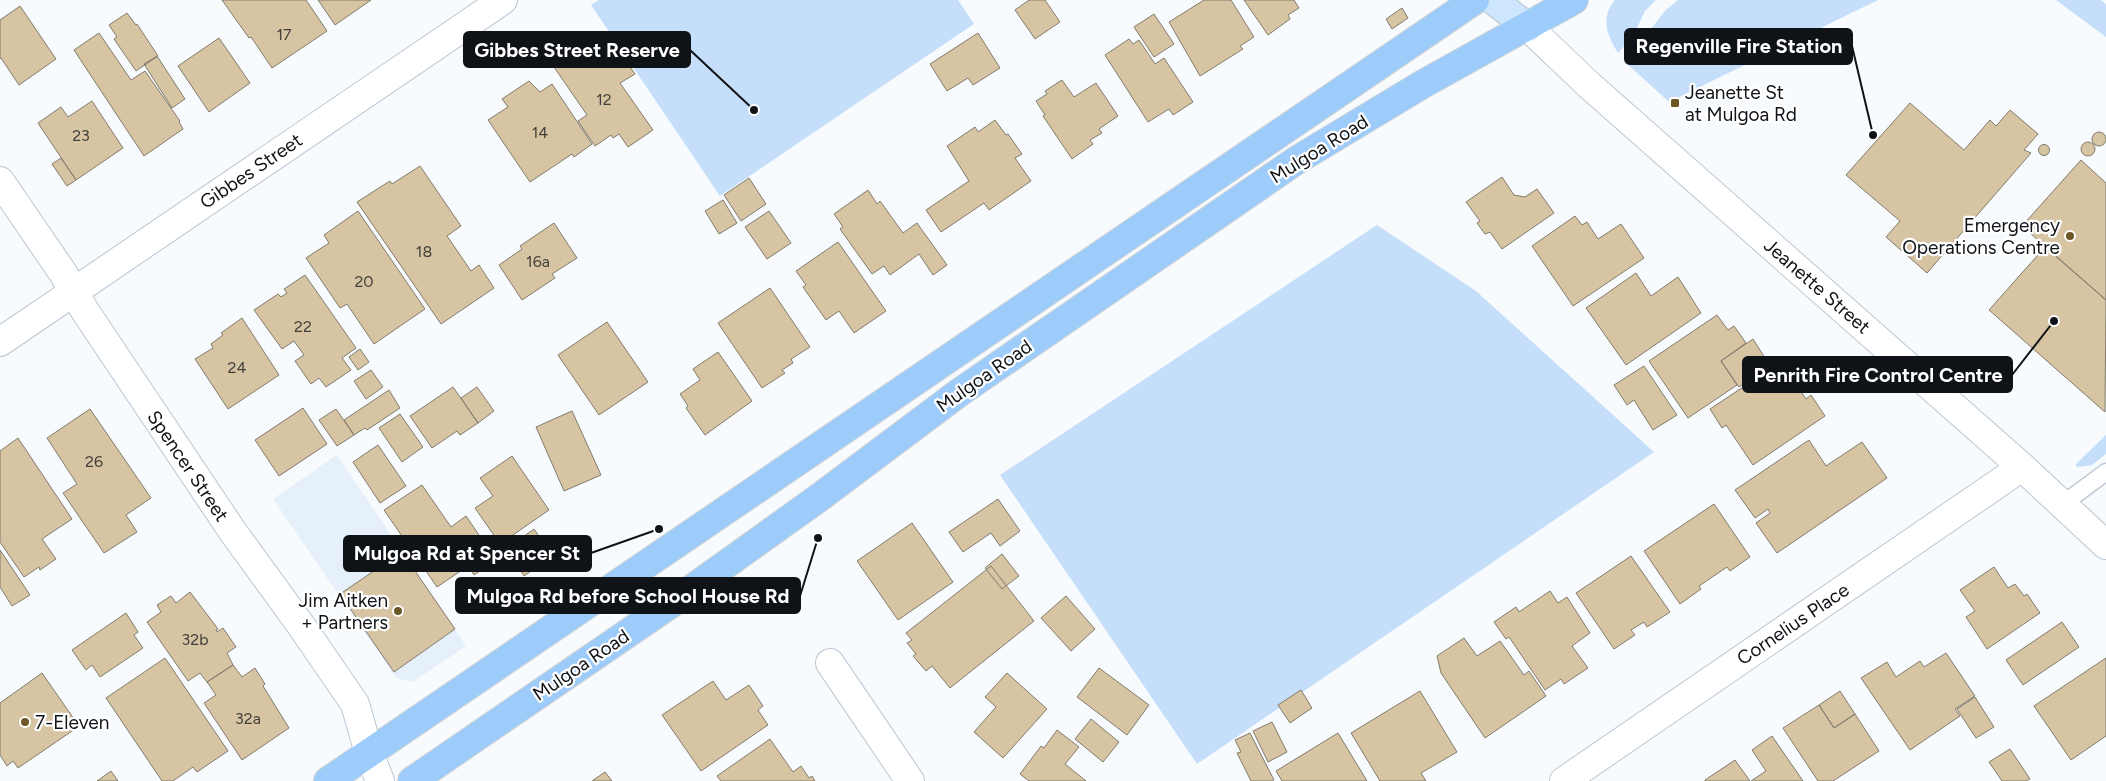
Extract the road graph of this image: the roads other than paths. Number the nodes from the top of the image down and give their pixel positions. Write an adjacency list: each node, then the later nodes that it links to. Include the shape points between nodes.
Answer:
1 (503, 0): 7 (street, Gibbes Street)
2 (1475, 0): 14 (main road, Mulgoa Road)
3 (1493, 0): 5 (street)
4 (1574, 0): 5 (main road, Mulgoa Road)
5 (1528, 26): 9 (street, Jeanette Street, via 1588,85); 17 (main road, Mulgoa Road, via 1423,84 1297,160 960,392 820,498)
6 (0, 181): 7 (street, Spencer Street)
7 (74, 292): 8 (street, Gibbes Street); 14 (street, Spencer Street, via 233,532 355,704)
8 (0, 342)
9 (2022, 467): 11 (street, Jeanette Street); 19 (street, Cornelius Place)
10 (2106, 472): 11 (lane)
11 (2062, 504): 12 (street, Jeanette Street)
12 (2106, 545)
13 (830, 663): 18 (street)
14 (369, 753): 15 (main road, Mulgoa Road); 16 (street, Spencer Street)
15 (328, 781)
16 (380, 781)
17 (412, 781)
18 (910, 781)
19 (1564, 781)

